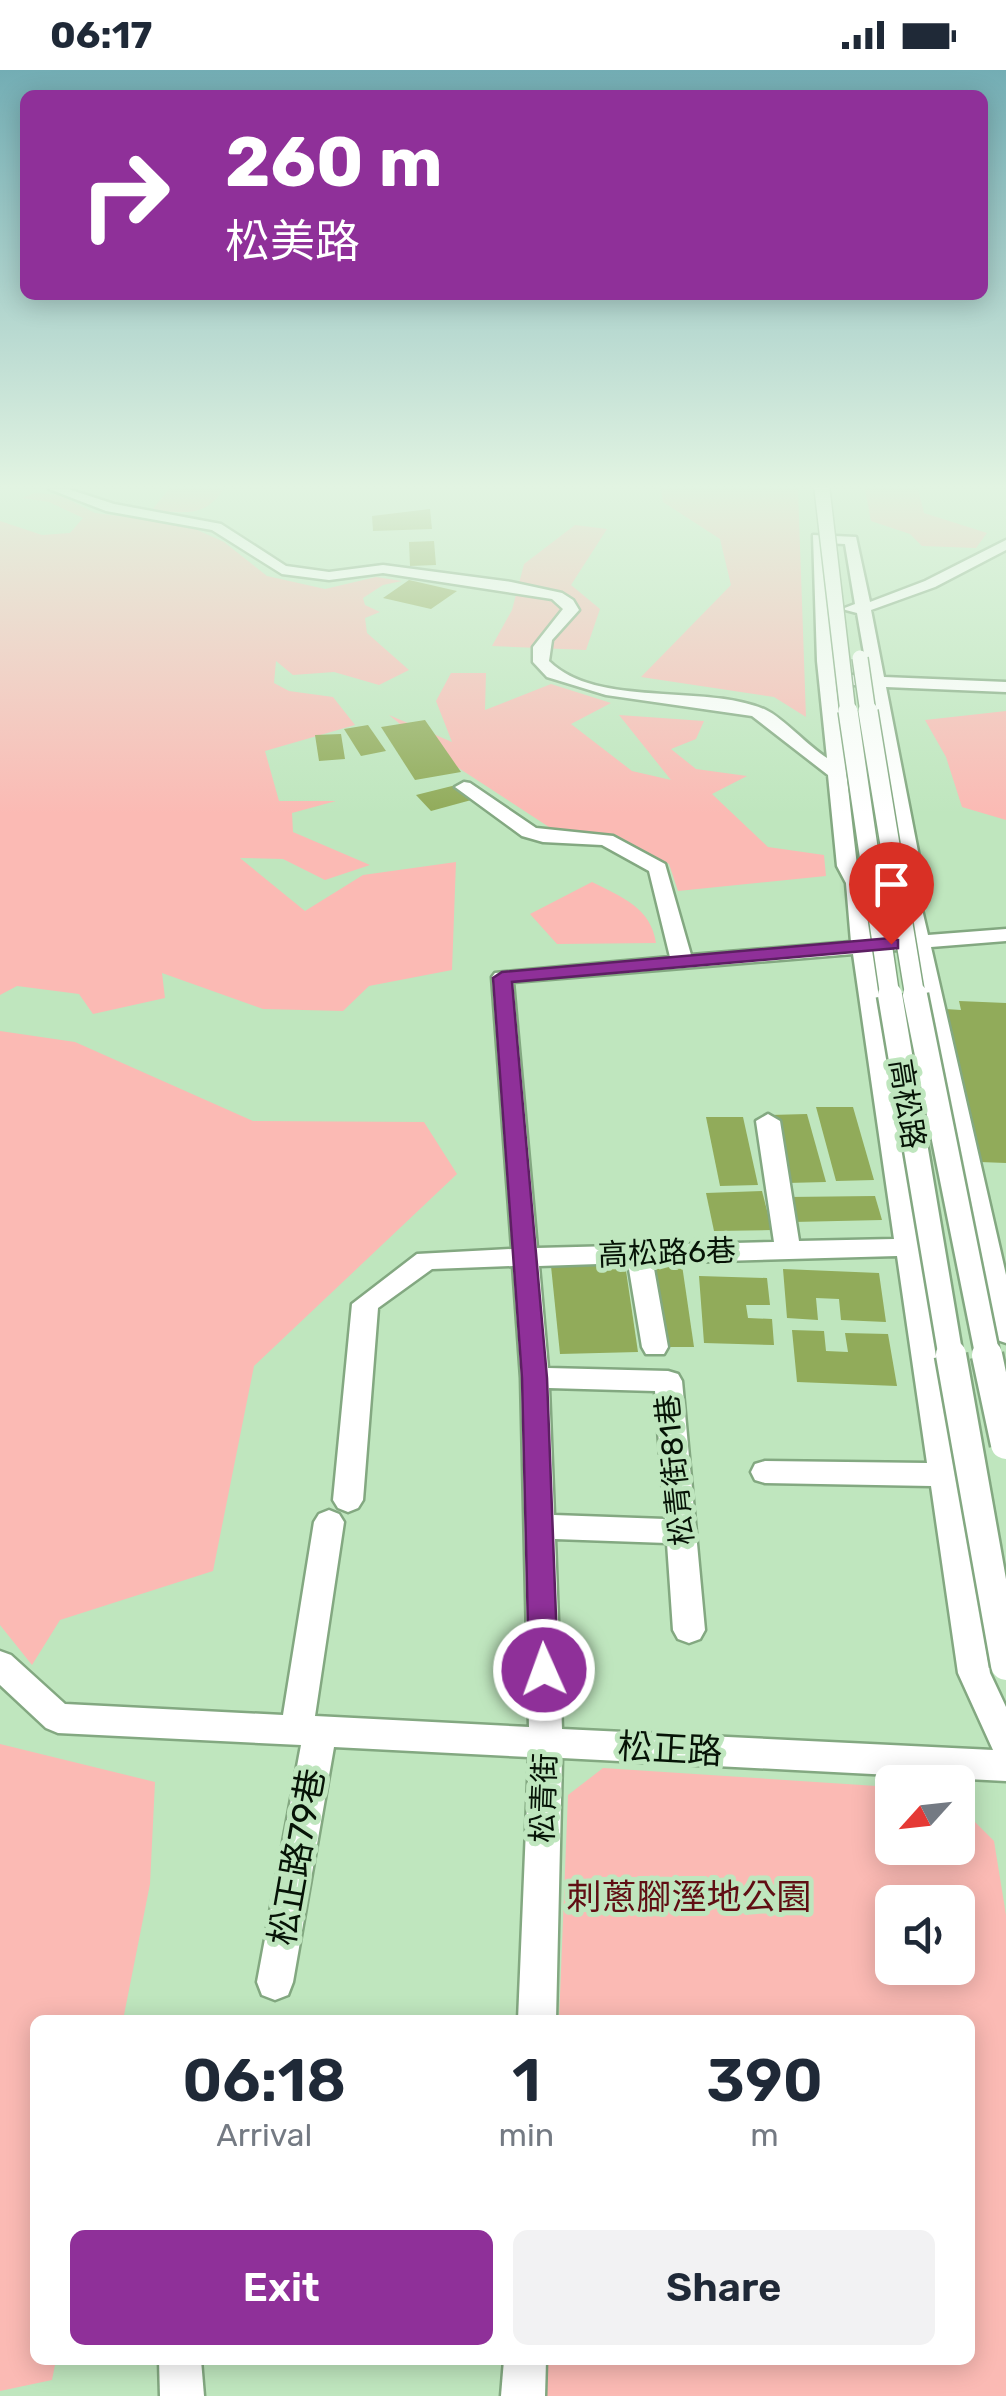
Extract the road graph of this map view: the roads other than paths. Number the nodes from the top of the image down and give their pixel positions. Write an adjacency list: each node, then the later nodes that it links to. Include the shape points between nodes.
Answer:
1 (559, 598): 12 (street, via 571,610 540,650 547,670 642,696 762,714)
2 (824, 598): 8 (street, 高松路)
3 (835, 598): 9 (street, 高松路, bridge)
4 (841, 598): 9 (street, 高松路)
5 (860, 598): 7 (street, 高松路)
6 (890, 598): 7 (street)
7 (862, 609): 8 (street); 10 (street, 高松路)
8 (825, 610): 9 (street, 高松路)
9 (843, 667): 10 (street); 12 (street, 高松路); 14 (street, via 835,673); 15 (street, bridge, via 867,674); 29 (street, 高松路, bridge); 36 (street, 高松路, bridge, via 901,1066)
10 (878, 681): 11 (street); 15 (street, 高松路, via 911,867)
11 (1006, 688)
12 (837, 772): 14 (street, 高松路, via 847,866)
13 (464, 787): 19 (street, via 529,832 606,840 658,868)
14 (856, 878): 18 (street, 高松路)
15 (905, 879): 17 (street, 高松路)
16 (1006, 935): 17 (street)
17 (920, 941): 18 (street); 26 (street, 高松路)
18 (862, 947): 19 (street); 21 (street, 高松路)
19 (682, 962): 24 (street, 松青街, via 502,978)
20 (768, 1121): 22 (street)
21 (908, 1247): 22 (street, 高松路6巷); 31 (street, 高松路)
22 (788, 1250): 23 (street, 高松路6巷)
23 (639, 1254): 24 (street, 高松路6巷); 27 (street)
24 (525, 1257): 25 (street, 高松路6巷); 28 (street, 松青街)
25 (426, 1260): 37 (street, 松正路79巷, via 366,1304)
26 (1006, 1333)
27 (654, 1347)
28 (535, 1378): 32 (street, 松青街); 33 (street, 松青街81巷, via 668,1381)
29 (1006, 1444)
30 (765, 1472): 31 (street)
31 (944, 1476): 39 (street, 高松路, via 974,1674)
32 (540, 1526): 33 (street); 38 (street, 松青街)
33 (681, 1532): 34 (street, 松青街81巷)
34 (689, 1630)
35 (0, 1665): 37 (street, 松正路, via 58,1718)
36 (1006, 1666)
37 (309, 1731): 38 (street, 松正路); 41 (street, 松正路79巷)
38 (546, 1742): 40 (street, 松正路); 42 (street, 松青街)
39 (1006, 1743)
40 (1006, 1766)
41 (274, 1982)
42 (537, 2015)
43 (180, 2365): 45 (street)
44 (525, 2365): 46 (street)
45 (182, 2396)
46 (523, 2396)

